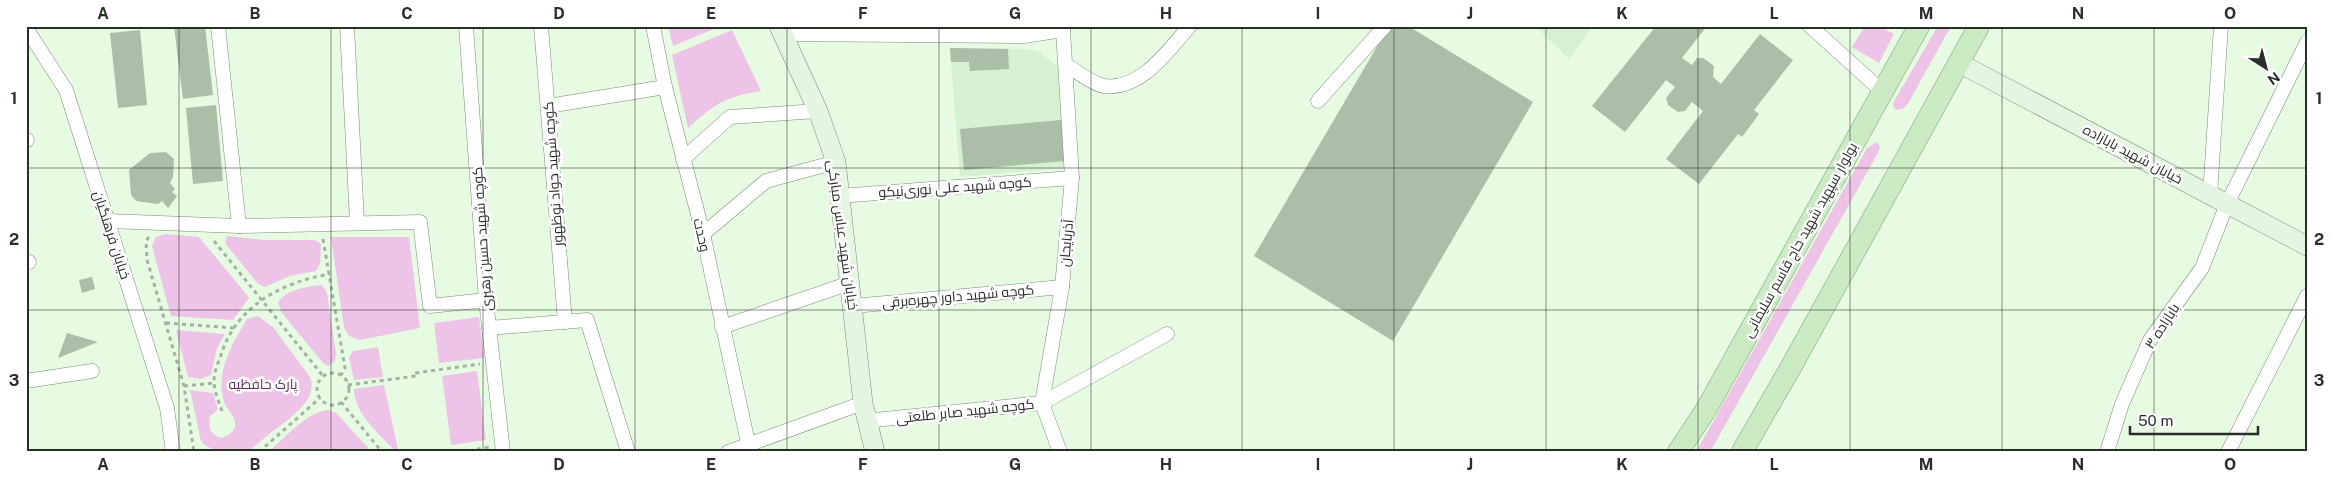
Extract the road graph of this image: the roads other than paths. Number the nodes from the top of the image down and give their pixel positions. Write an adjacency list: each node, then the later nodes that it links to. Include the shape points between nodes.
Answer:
1 (218, 26): 33 (street)
2 (347, 26): 32 (street)
3 (466, 26): 39 (street, کوچه شهید حسین رهبری)
4 (541, 26): 23 (street, کوچه شهید جواد نوظهور)
5 (653, 26): 20 (street, وحدت)
6 (1190, 26): 19 (street, via 1147,72 1128,84 1103,86)
7 (1385, 26): 22 (street)
8 (1810, 26): 21 (street)
9 (1919, 26): 21 (main road, بولوار سپهبد شهید حاج قاسم سلیمانی)
10 (1979, 26): 18 (main road)
11 (2221, 26): 28 (street)
12 (26, 28): 31 (street, خیابان فرهنگیان, via 66,90)
13 (1065, 28): 16 (street); 19 (street, آذربایجان)
14 (781, 30): 15 (street); 24 (street, خیابان شهید عباس مبارکی)
15 (877, 31): 16 (street)
16 (1025, 31)
17 (2307, 42): 30 (street, بابازاده ۳)
18 (1959, 63): 28 (street, خیابان شهید بابازاده); 57 (main road)
19 (1066, 65): 27 (street, آذربایجان)
20 (665, 87): 23 (street); 25 (street, وحدت)
21 (1883, 92): 56 (main road, بولوار سپهبد شهید حاج قاسم سلیمانی, via 1707,408)
22 (1318, 101)
23 (548, 106): 41 (street, کوچه شهید جواد نوظهور)
24 (818, 111): 25 (street, via 730,117); 26 (street, خیابان شهید عباس مبارکی)
25 (683, 159): 34 (street, وحدت)
26 (836, 162): 29 (street, خیابان شهید عباس مبارکی); 34 (street, via 766,181)
27 (1072, 178): 29 (street, کوچه شهید علی نوری‌نیکو); 37 (street, آذربایجان)
28 (2210, 195): 30 (street, خیابان شهید بابازاده)
29 (839, 196): 36 (street, خیابان شهید عباس مبارکی)
30 (2227, 204): 35 (street, خیابان شهید بابازاده); 58 (street, بابازاده ۳, via 2202,268 2150,340 2122,404)
31 (108, 221): 33 (street); 51 (street, خیابان فرهنگیان, via 167,408)
32 (358, 222): 33 (street); 39 (street, via 420,222 430,306)
33 (239, 226)
34 (703, 234): 43 (street, وحدت)
35 (2307, 246)
36 (850, 283): 40 (street, خیابان شهید عباس مبارکی); 43 (street)
37 (1062, 287): 40 (street, کوچه شهید داور چهره‌برقی); 47 (street, آذربایجان)
38 (2307, 296): 59 (street)
39 (486, 300): 42 (street, کوچه شهید حسین رهبری)
40 (853, 306): 48 (street, خیابان شهید عباس مبارکی)
41 (565, 322): 42 (street); 52 (street, via 587,320)
42 (489, 328): 49 (street, کوچه شهید حسین رهبری)
43 (722, 328): 50 (street, وحدت)
44 (1167, 334): 47 (street, کوچه شهید صابر طلعتی)
45 (92, 371): 46 (street)
46 (26, 381)
47 (1042, 403): 48 (street, کوچه شهید صابر طلعتی); 55 (street, آذربایجان)
48 (864, 412): 50 (street); 54 (street, خیابان شهید عباس مبارکی)
49 (502, 448)
50 (749, 448): 53 (street)
51 (173, 452)
52 (628, 452)
53 (728, 452)
54 (875, 452)
55 (1060, 452)
56 (1678, 452)
57 (1742, 452)
58 (2107, 452)
59 (2228, 452)

